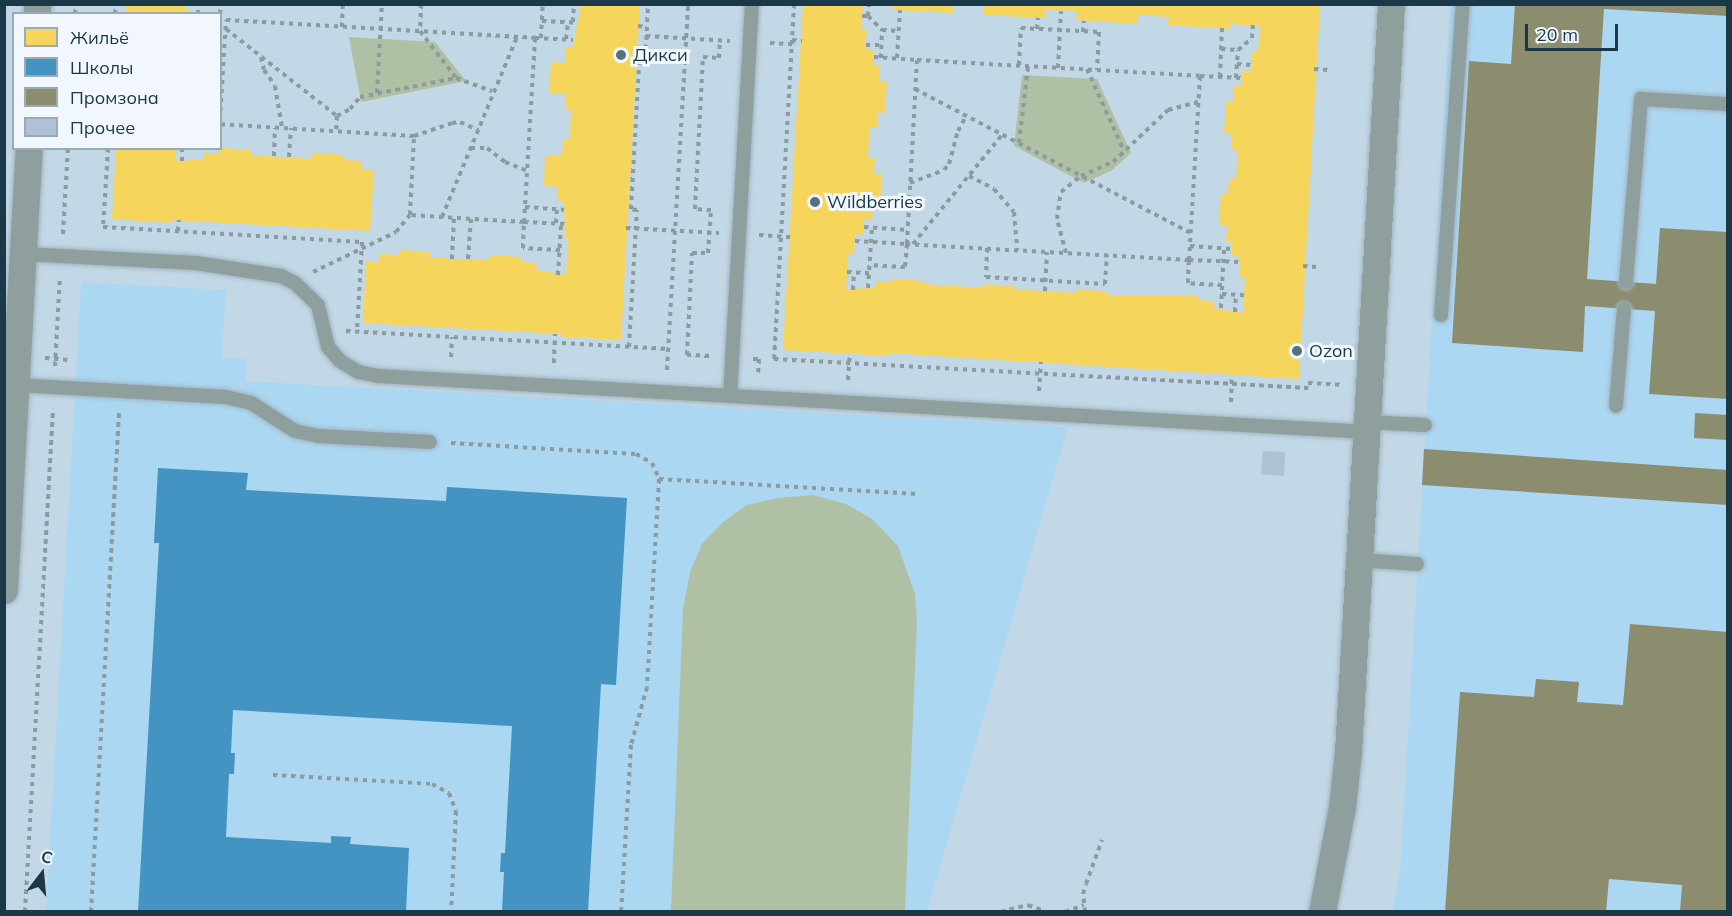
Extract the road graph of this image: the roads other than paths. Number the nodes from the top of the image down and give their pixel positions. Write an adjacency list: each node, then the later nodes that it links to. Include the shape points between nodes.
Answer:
1 (752, 4): 11 (lane)
2 (1391, 4): 14 (street)
3 (1463, 4): 9 (lane)
4 (1728, 104): 7 (lane, via 1641,99)
5 (29, 150): 6 (street)
6 (23, 254): 10 (street); 11 (lane, via 196,263 281,276 295,283 318,305 328,347 340,362 358,372)
7 (1626, 282)
8 (1624, 309): 12 (lane)
9 (1441, 315)
10 (12, 388): 15 (lane, via 226,397 251,403 295,431 318,436); 18 (street)
11 (730, 396): 14 (lane)
12 (1616, 406)
13 (1425, 425): 14 (lane)
14 (1367, 427): 16 (street)
15 (430, 442)
16 (1359, 560): 17 (lane); 19 (street, via 1344,796)
17 (1417, 564)
18 (4, 590)
19 (1322, 912)

